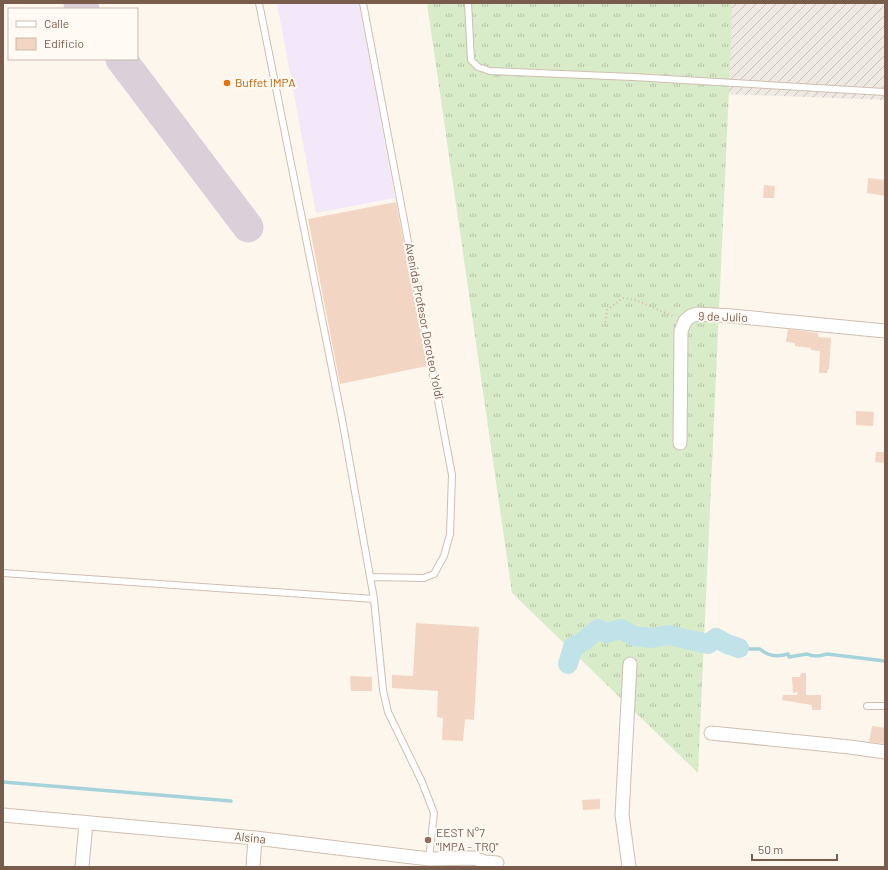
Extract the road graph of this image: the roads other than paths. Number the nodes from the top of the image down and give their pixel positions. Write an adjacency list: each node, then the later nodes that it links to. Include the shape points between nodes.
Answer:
1 (259, 3): 8 (lane, via 342,419)
2 (363, 3): 8 (lane, Avenida Profesor Doroteo Yoldi, via 452,475 450,534 444,556 434,574 424,578)
3 (468, 3): 4 (lane, via 471,60 478,67 490,71 633,76)
4 (885, 92)
5 (885, 331): 6 (street, 9 de Julio, via 732,316 691,316 681,331)
6 (680, 443)
7 (3, 573): 9 (lane)
8 (370, 577): 9 (lane)
9 (374, 599): 18 (lane, via 383,690 388,712 422,782 434,814)
10 (630, 664): 22 (street, via 622,815)
11 (867, 706): 12 (lane)
12 (885, 706)
13 (711, 733): 14 (street)
14 (885, 752)
15 (3, 815): 16 (street, Alsina)
16 (86, 823): 17 (street, Alsina); 20 (street)
17 (255, 838): 18 (street, Alsina); 21 (street)
18 (428, 863): 19 (street, Alsina, via 474,858)
19 (496, 863)
20 (82, 867)
21 (253, 867)
22 (629, 867)

